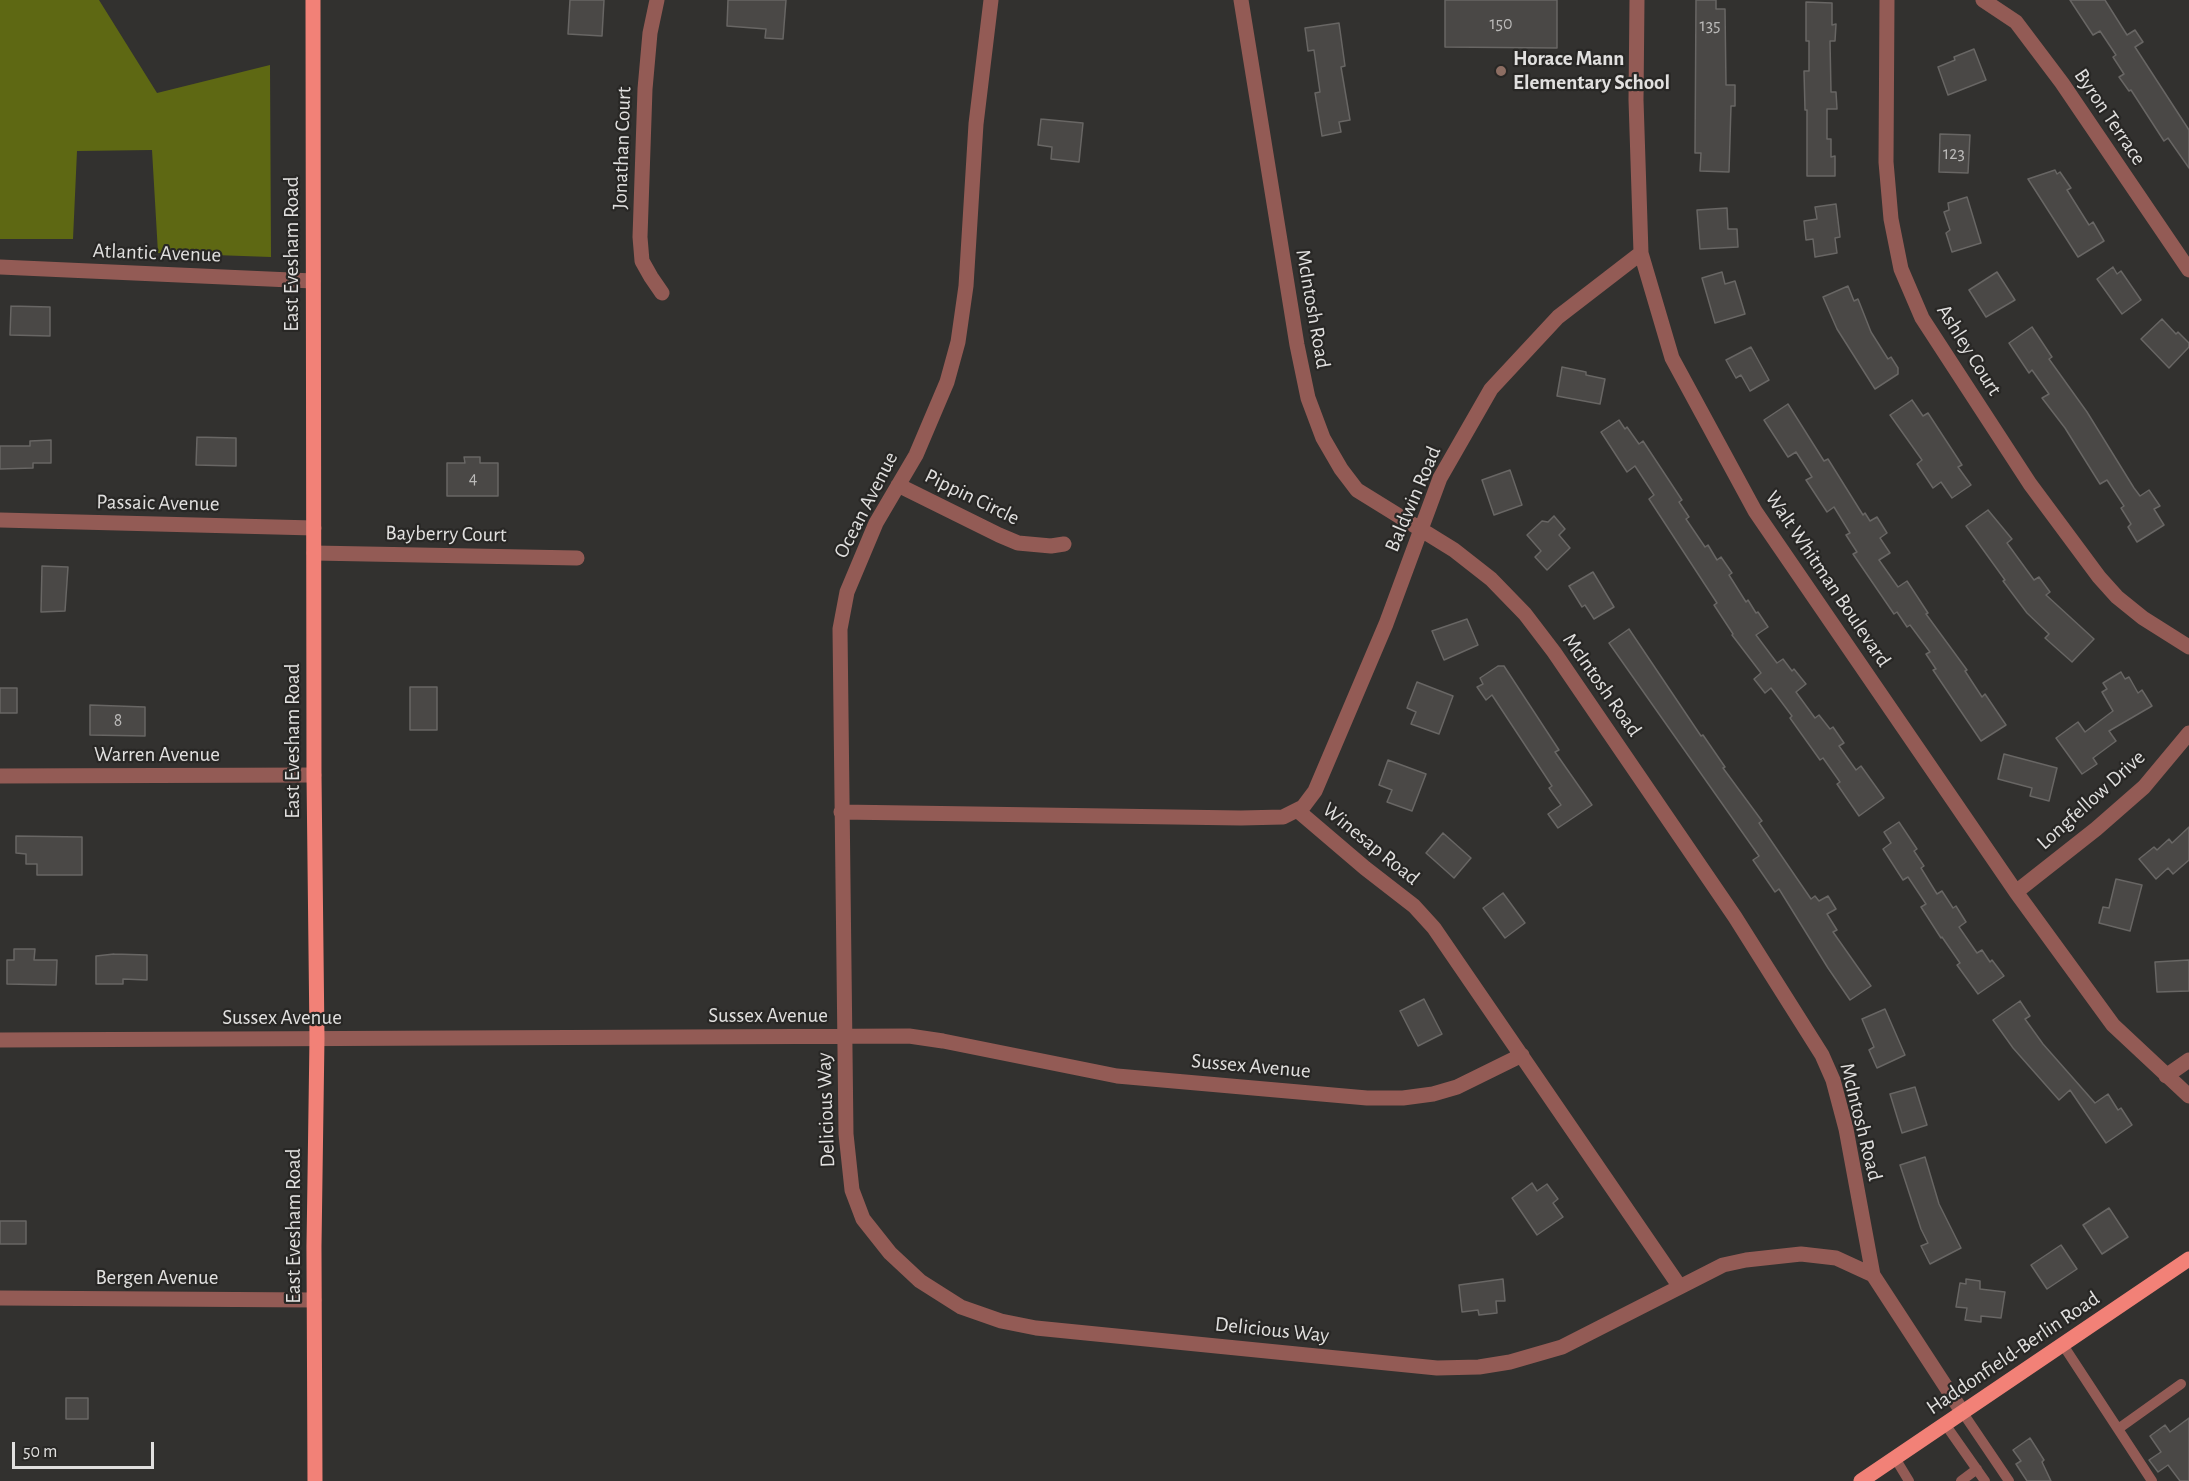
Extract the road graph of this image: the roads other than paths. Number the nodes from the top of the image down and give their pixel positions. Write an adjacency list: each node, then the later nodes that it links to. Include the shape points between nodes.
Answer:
1 (313, 0): 11 (main road, East Evesham Road)
2 (657, 0): 12 (street, Jonathan Court, via 645,88 640,237 642,261)
3 (991, 0): 13 (street, Ocean Avenue, via 976,124 966,286 958,342 946,382)
4 (1241, 0): 16 (street, McIntosh Road, via 1308,398 1323,438 1357,489)
5 (1637, 0): 8 (street, Walt Whitman Boulevard)
6 (1887, 0): 20 (street, Ashley Court, via 1886,162 1891,219 1901,269 1922,318 2030,484 2099,577 2143,618)
7 (1983, 0): 10 (street, Byron Terrace, via 2016,22)
8 (1641, 253): 16 (street, Baldwin Road, via 1558,317 1491,388 1440,478); 26 (street, Walt Whitman Boulevard, via 1672,358 1755,511)
9 (0, 267): 11 (street, Atlantic Avenue)
10 (2189, 270)
11 (313, 281): 15 (main road, East Evesham Road)
12 (662, 293)
13 (898, 485): 17 (street, Pippin Circle, via 1018,543); 25 (street, Ocean Avenue, via 876,524 847,592 840,629)
14 (0, 520): 15 (street, Passaic Avenue)
15 (314, 528): 18 (main road, East Evesham Road)
16 (1421, 529): 24 (street, Baldwin Road, via 1316,791); 35 (street, McIntosh Road, via 1491,579 1554,652 1735,917 1821,1055 1833,1080 1845,1129)
17 (1064, 544)
18 (314, 553): 19 (street, Bayberry Court); 22 (main road, East Evesham Road)
19 (578, 558)
20 (2189, 647)
21 (2189, 733): 26 (street, Longfellow Drive, via 2144,787)
22 (314, 775): 23 (street, Warren Avenue); 28 (main road, East Evesham Road)
23 (0, 776)
24 (1297, 810): 25 (street, Winesap Road, via 1283,817 1241,818); 30 (street, Winesap Road, via 1434,928)
25 (841, 812): 27 (street, Ocean Avenue)
26 (2016, 892): 32 (street, Walt Whitman Boulevard, via 2113,1026)
27 (844, 1037): 28 (street, Sussex Avenue); 30 (street, Sussex Avenue, via 909,1036 1117,1076 1366,1098 1433,1094 1457,1087); 36 (street, Delicious Way, via 846,1134 852,1190 862,1219 920,1281 962,1307 1000,1322 1437,1368 1479,1367 1562,1347)
28 (316, 1038): 29 (street, Sussex Avenue); 38 (main road, East Evesham Road)
29 (0, 1040)
30 (1522, 1055): 36 (street, Winesap Road)
31 (2189, 1060): 32 (street)
32 (2166, 1076): 33 (street, Walt Whitman Boulevard)
33 (2189, 1096)
34 (2187, 1264): 39 (main road, Haddonfield-Berlin Road)
35 (1873, 1275): 36 (street, Delicious Way, via 1836,1258 1801,1254 1723,1265); 41 (street, McIntosh Road)
36 (1680, 1287)
37 (0, 1298): 38 (street, Bergen Avenue)
38 (314, 1300): 46 (main road, East Evesham Road)
39 (2063, 1345): 41 (main road, Haddonfield-Berlin Road); 43 (lane)
40 (2181, 1384): 43 (lane)
41 (1963, 1413): 42 (main road, Haddonfield-Berlin Road); 51 (lane)
42 (1945, 1424): 44 (main road, Haddonfield-Berlin Road); 45 (lane)
43 (2118, 1429): 52 (lane)
44 (1895, 1458): 47 (main road, Haddonfield-Berlin Road); 48 (lane)
45 (1977, 1469): 49 (lane); 50 (lane)
46 (315, 1481)
47 (1861, 1481)
48 (1910, 1481)
49 (1961, 1481)
50 (1986, 1481)
51 (2009, 1481)
52 (2152, 1481)

